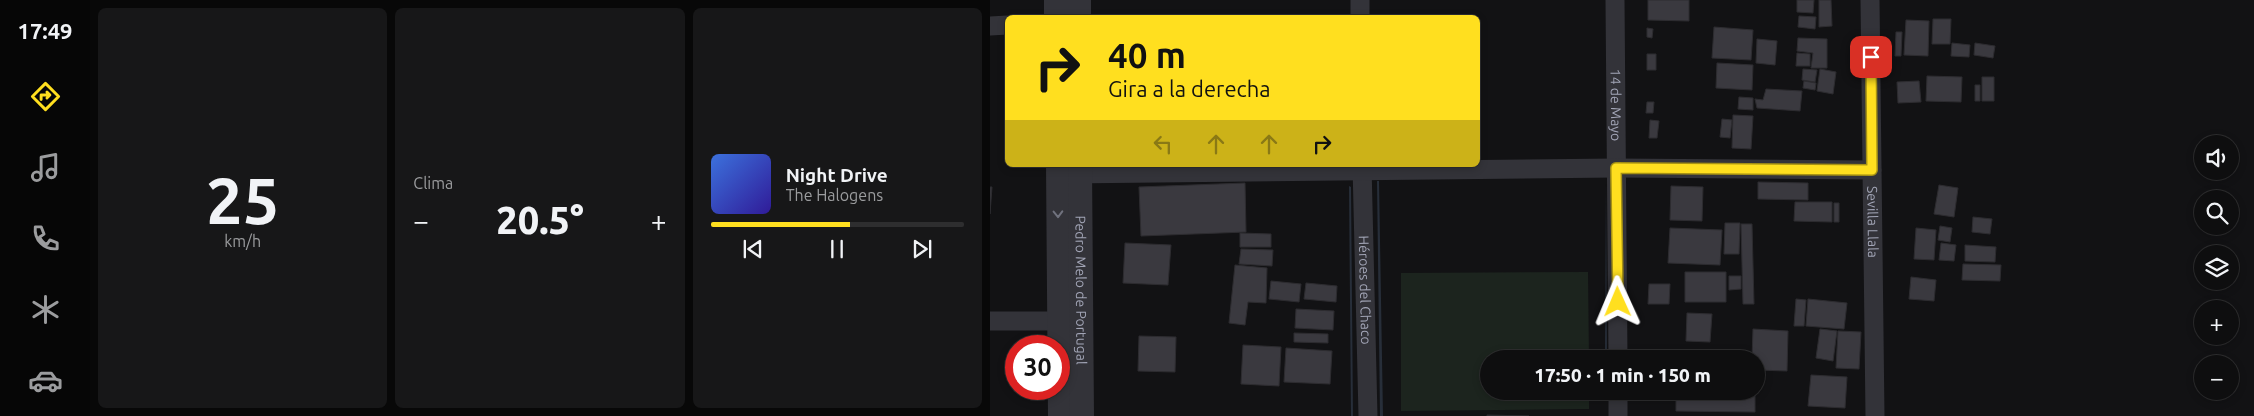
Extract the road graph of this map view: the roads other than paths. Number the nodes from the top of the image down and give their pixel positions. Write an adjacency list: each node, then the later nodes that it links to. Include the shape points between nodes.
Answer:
1 (1056, 0): 6 (street)
2 (1079, 0): 7 (street)
3 (1360, 0): 8 (street)
4 (1615, 0): 12 (street, 14 de Mayo)
5 (1870, 0): 14 (street, Sevilla Llala)
6 (1056, 15)
7 (1079, 15)
8 (1360, 15)
9 (1005, 25): 10 (street)
10 (990, 26)
11 (1362, 168): 12 (street); 13 (street); 21 (street, Héroes del Chaco)
12 (1616, 168): 14 (street); 17 (street, 14 de Mayo)
13 (1069, 170): 16 (street, Pedro Melo de Portugal)
14 (1872, 170): 23 (street, Sevilla Llala)
15 (990, 321): 16 (street)
16 (1070, 321): 19 (street, Pedro Melo de Portugal); 20 (street, Pedro Melo de Portugal)
17 (1618, 350)
18 (1618, 400): 22 (street)
19 (1060, 416)
20 (1082, 416)
21 (1368, 416)
22 (1618, 416)
23 (1875, 416)

